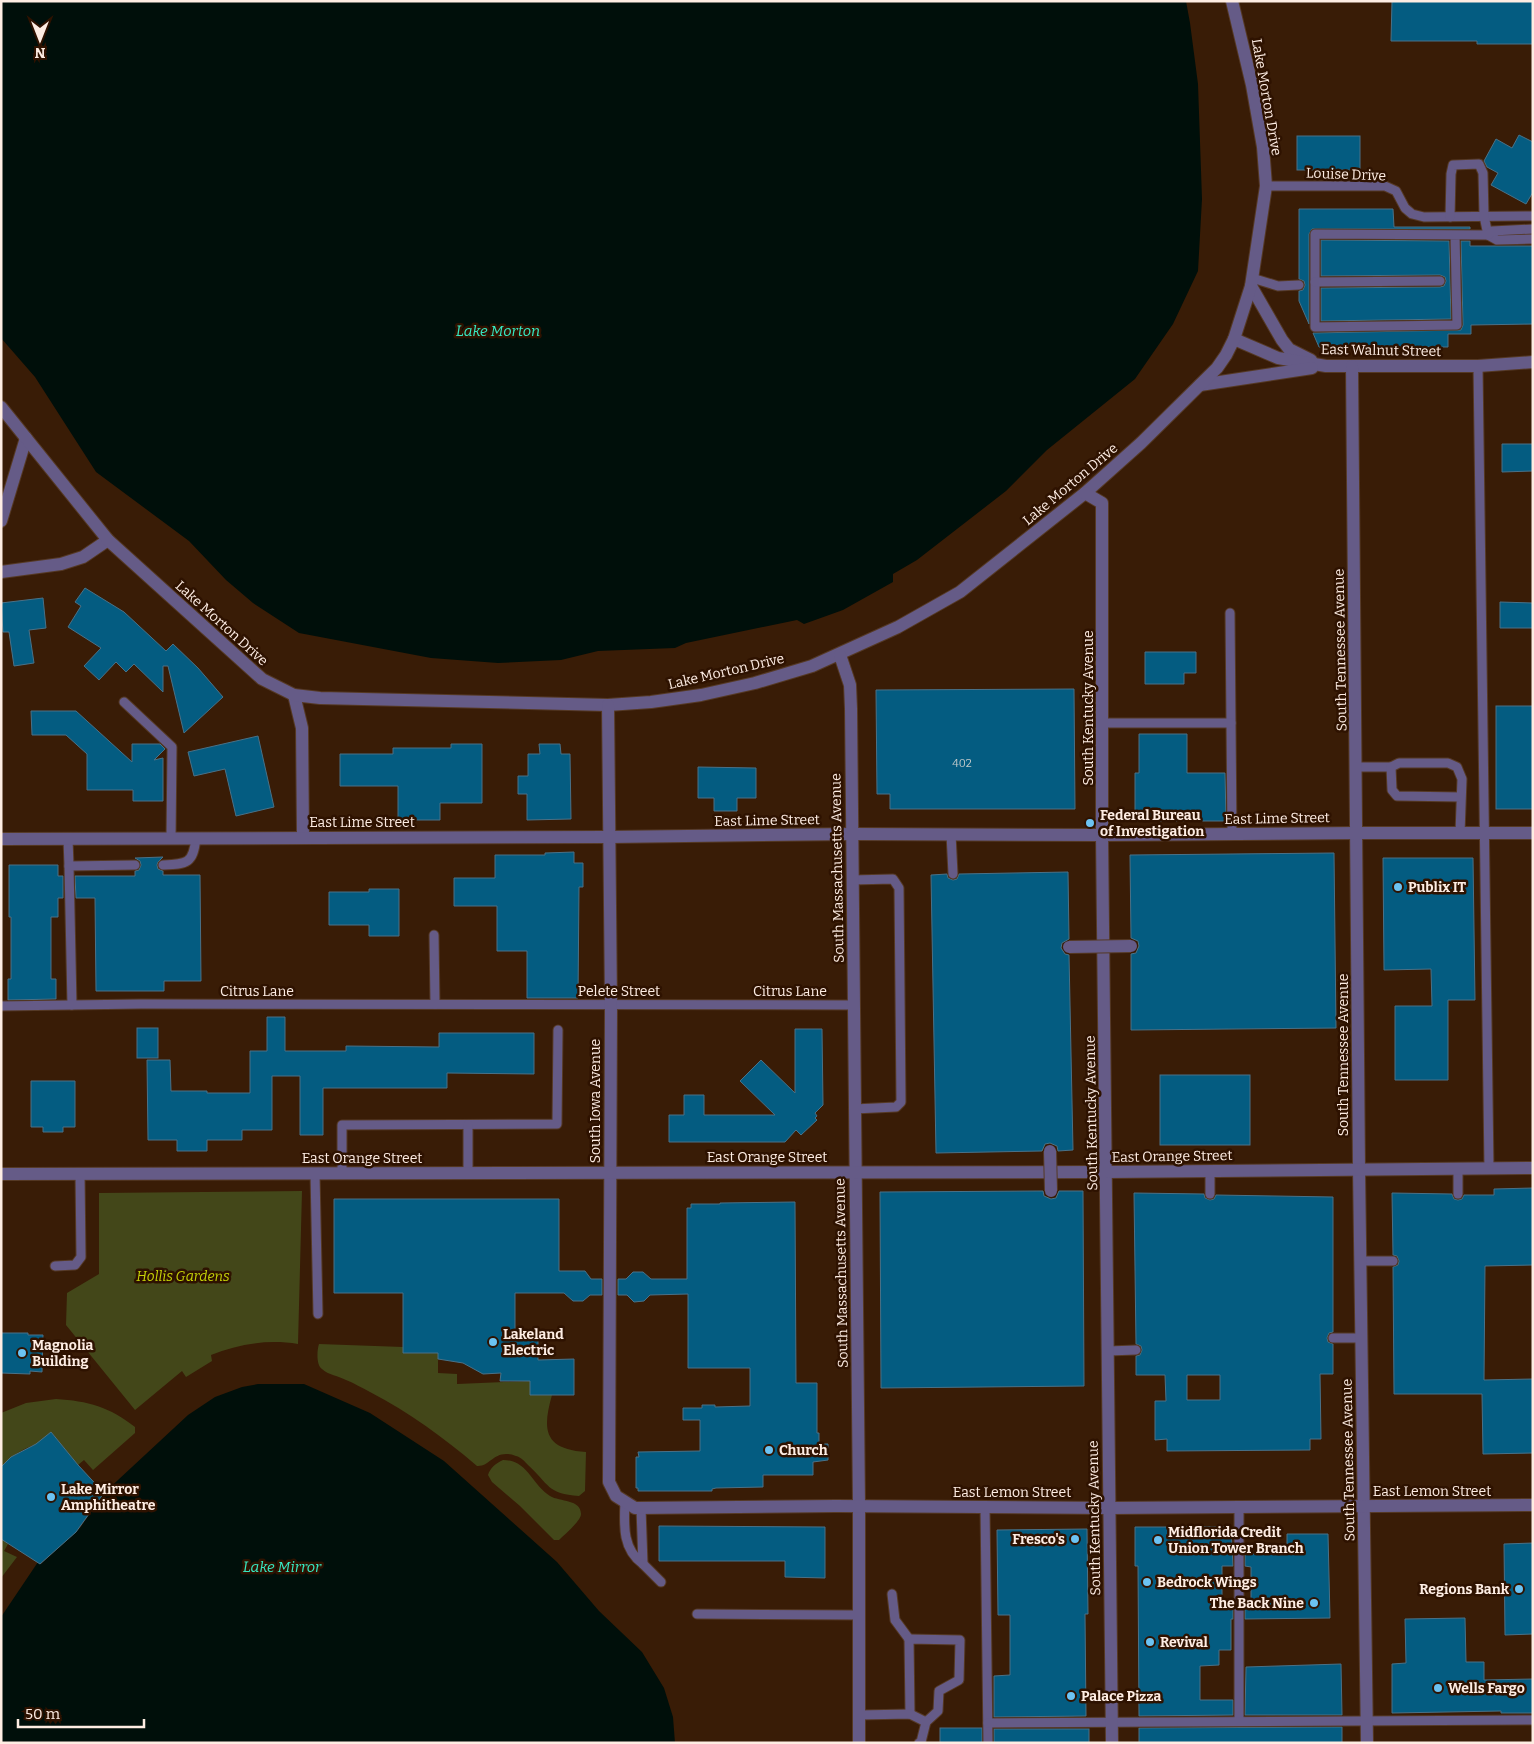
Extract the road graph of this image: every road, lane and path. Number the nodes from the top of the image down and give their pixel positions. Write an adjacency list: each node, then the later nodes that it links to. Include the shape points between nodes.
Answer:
1 (1232, 1): 2 (street, Lake Morton Drive, via 1252,85)
2 (1266, 186): 5 (lane, Louise Drive, via 1385,186 1396,191 1412,214); 11 (street, Lake Morton Drive)
3 (1484, 216): 4 (lane, Louise Drive); 5 (lane, Louise Drive); 5 (lane, via 1483,173 1479,164 1453,165); 8 (lane)
4 (1533, 216)
5 (1450, 217)
6 (1533, 229): 8 (lane, via 1492,231)
7 (1455, 235): 8 (lane); 12 (lane, via 1315,234); 12 (lane, via 1457,325 1315,327)
8 (1488, 235): 9 (lane, via 1497,240)
9 (1533, 239)
10 (1440, 281): 12 (lane)
11 (1251, 282): 13 (lane); 14 (street, Lake Morton Drive); 16 (street, via 1289,349)
12 (1315, 282)
13 (1299, 285)
14 (1234, 339): 16 (street, East Walnut Street, via 1278,358); 19 (street, Lake Morton Drive, via 1217,368)
15 (1533, 362): 18 (street, East Walnut Street)
16 (1324, 366): 17 (street, East Walnut Street); 19 (street)
17 (1352, 366): 18 (street, East Walnut Street); 33 (street, South Tennessee Avenue)
18 (1478, 366): 38 (lane)
19 (1200, 385): 22 (street, Lake Morton Drive)
20 (1, 407): 21 (street, Lake Morton Drive)
21 (26, 438): 23 (street); 24 (street, Lake Morton Drive)
22 (1085, 493): 27 (street, Lake Morton Drive, via 960,592 898,627); 31 (street, South Kentucky Avenue, via 1102,503)
23 (1, 521)
24 (108, 540): 25 (street, via 83,557 61,564); 28 (street, Lake Morton Drive, via 262,679)
25 (1, 572)
26 (1230, 613): 32 (lane)
27 (840, 654): 30 (street, Lake Morton Drive, via 755,683 701,695); 40 (street, South Massachusetts Avenue, via 850,685)
28 (294, 695): 30 (street, Lake Morton Drive); 44 (street, via 302,728)
29 (124, 702): 46 (lane, via 172,747)
30 (608, 705): 45 (street, South Iowa Avenue)
31 (1102, 723): 32 (lane); 43 (street, South Kentucky Avenue)
32 (1231, 723): 42 (lane)
33 (1356, 767): 34 (lane); 36 (street, South Tennessee Avenue)
34 (1391, 767): 35 (lane, via 1392,790 1397,796); 35 (lane, via 1399,763 1448,763 1457,767 1462,779)
35 (1461, 797): 37 (lane)
36 (1356, 833): 37 (street, East Lime Street); 42 (street, East Lime Street); 72 (street, South Tennessee Avenue)
37 (1460, 833): 38 (street, East Lime Street)
38 (1485, 833): 39 (street, East Lime Street); 70 (lane)
39 (1533, 833)
40 (852, 834): 41 (street, East Lime Street); 45 (street, East Lime Street); 54 (street, South Massachusetts Avenue)
41 (951, 834): 43 (street, East Lime Street); 53 (lane)
42 (1232, 834): 43 (street, East Lime Street)
43 (1102, 835): 76 (street, South Kentucky Avenue)
44 (303, 837): 45 (street, East Lime Street); 47 (street, East Lime Street)
45 (609, 837): 62 (street, South Iowa Avenue)
46 (171, 838): 47 (street, East Lime Street); 49 (street, East Lime Street)
47 (196, 838): 51 (lane, via 189,861)
48 (1, 839): 49 (street, East Lime Street)
49 (68, 839): 52 (lane)
50 (136, 865): 52 (lane)
51 (163, 865)
52 (69, 866): 61 (lane)
53 (953, 874)
54 (852, 880): 63 (street, South Massachusetts Avenue); 66 (lane, via 893,879 899,888 901,1102 896,1107)
55 (434, 934): 58 (lane)
56 (1131, 946): 57 (street, bridge)
57 (1069, 947)
58 (435, 1004): 59 (lane, Citrus Lane); 61 (lane, Citrus Lane)
59 (513, 1004): 62 (lane, Pelete Street)
60 (725, 1004): 62 (lane, Pelete Street); 63 (lane, Citrus Lane)
61 (72, 1005): 64 (lane, Citrus Lane)
62 (610, 1005): 79 (street, South Iowa Avenue)
63 (854, 1005): 66 (street, South Massachusetts Avenue)
64 (1, 1006)
65 (558, 1030): 67 (lane, via 557,1124)
66 (854, 1109): 74 (street, South Massachusetts Avenue)
67 (468, 1124): 77 (lane, via 342,1125); 78 (lane)
68 (1049, 1151): 75 (lane); 83 (street, bridge)
69 (1458, 1168): 70 (street, East Orange Street); 72 (street, East Orange Street); 85 (lane)
70 (1489, 1168): 71 (street, East Orange Street)
71 (1533, 1168)
72 (1358, 1169): 73 (street, East Orange Street); 86 (street, South Tennessee Avenue)
73 (1210, 1170): 76 (street, East Orange Street); 84 (lane)
74 (854, 1171): 75 (street, East Orange Street); 79 (street, East Orange Street); 96 (street, South Massachusetts Avenue)
75 (1048, 1172): 76 (street, East Orange Street)
76 (1106, 1172): 93 (street, South Kentucky Avenue)
77 (342, 1173): 78 (street, East Orange Street); 82 (street, East Orange Street)
78 (468, 1173): 79 (street, East Orange Street)
79 (610, 1173): 94 (street, South Iowa Avenue, via 609,1482)
80 (1, 1174): 81 (street, East Orange Street)
81 (80, 1174): 82 (street, East Orange Street); 88 (lane, via 81,1257 75,1265)
82 (315, 1174): 89 (lane)
83 (1050, 1191)
84 (1210, 1194)
85 (1458, 1194)
86 (1360, 1261): 87 (lane); 91 (street, South Tennessee Avenue)
87 (1393, 1261)
88 (55, 1266)
89 (318, 1314)
90 (1332, 1338): 91 (lane)
91 (1362, 1338): 97 (street, South Tennessee Avenue)
92 (1136, 1350): 93 (lane)
93 (1108, 1351): 101 (street, South Kentucky Avenue)
94 (620, 1499): 100 (street, East Lemon Street); 102 (lane, via 627,1545)
95 (1533, 1505): 97 (street, East Lemon Street)
96 (859, 1506): 98 (street, East Lemon Street); 100 (street, East Lemon Street); 106 (street, South Massachusetts Avenue)
97 (1363, 1506): 99 (street, East Lemon Street); 110 (street, South Tennessee Avenue)
98 (985, 1507): 101 (street, East Lemon Street); 115 (lane)
99 (1239, 1507): 101 (street, East Lemon Street); 112 (lane)
100 (641, 1508): 102 (lane)
101 (1109, 1508): 114 (street, South Kentucky Avenue)
102 (643, 1564): 103 (lane)
103 (661, 1582)
104 (892, 1594): 107 (lane, via 895,1620)
105 (697, 1614): 106 (lane)
106 (859, 1614): 109 (street, South Massachusetts Avenue)
107 (909, 1639): 108 (lane); 113 (lane, via 960,1640 959,1680 939,1692 938,1711)
108 (910, 1714): 109 (lane); 113 (lane)
109 (859, 1715): 116 (street, South Massachusetts Avenue)
110 (1366, 1720): 111 (lane); 112 (lane); 120 (street, South Tennessee Avenue)
111 (1533, 1720)
112 (1239, 1721): 114 (lane)
113 (926, 1722): 117 (lane)
114 (1112, 1722): 115 (lane); 119 (street, South Kentucky Avenue)
115 (988, 1723): 118 (lane)
116 (859, 1743)
117 (919, 1743)
118 (988, 1743)
119 (1112, 1743)
120 (1367, 1743)

